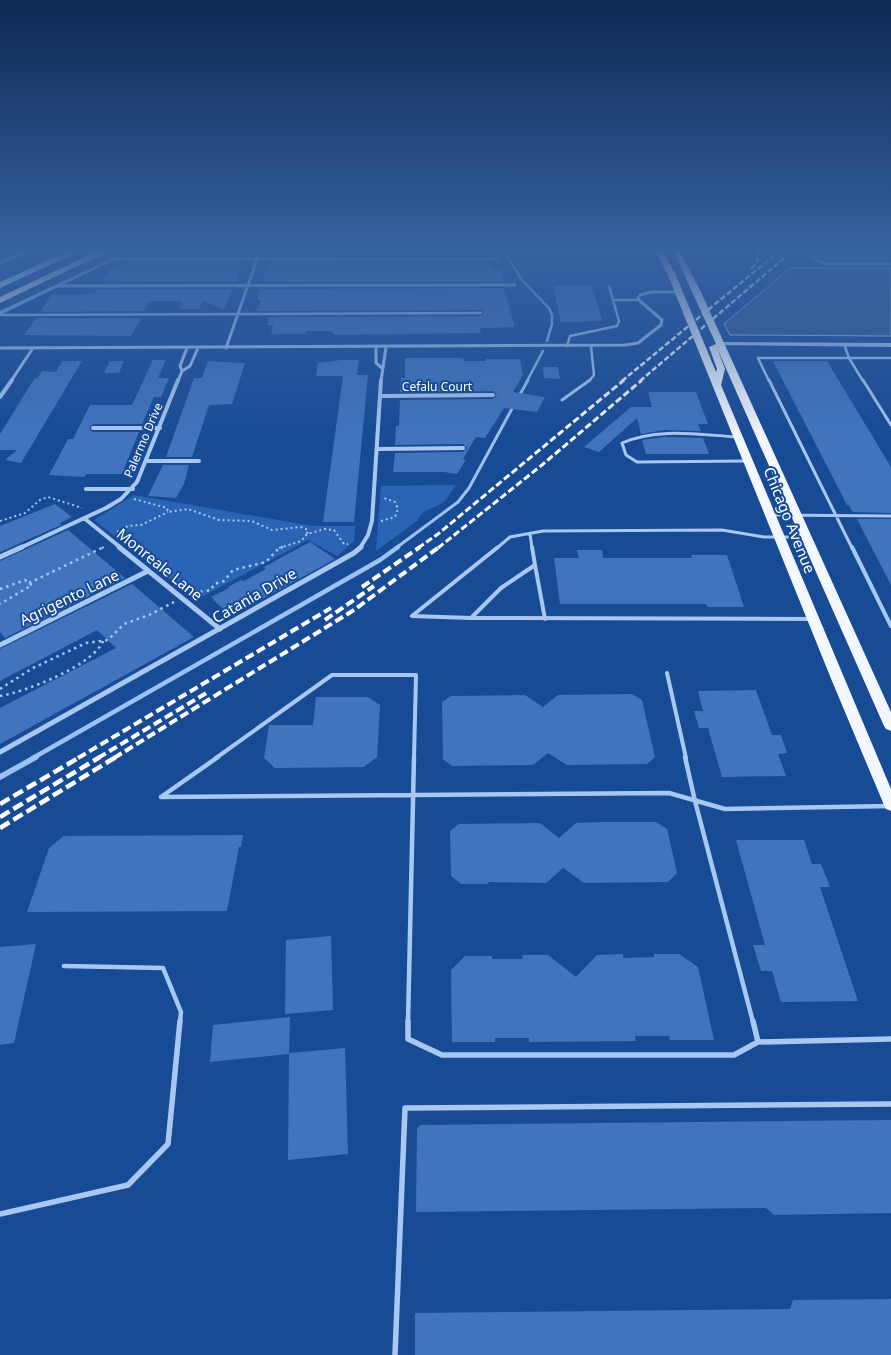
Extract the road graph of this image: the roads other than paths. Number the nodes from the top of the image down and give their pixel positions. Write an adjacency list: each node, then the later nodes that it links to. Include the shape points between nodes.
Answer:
1 (617, 311): 11 (lane, via 618,326 577,333 570,336)
2 (653, 311): 12 (street, via 662,320 660,325 638,343)
3 (686, 311): 24 (main road, Chicago Avenue)
4 (706, 311): 8 (main road, Chicago Avenue)
5 (481, 313): 7 (lane)
6 (0, 314): 7 (lane)
7 (238, 314): 19 (street)
8 (720, 344): 9 (street); 24 (main road, via 713,347 721,369); 41 (main road, Chicago Avenue)
9 (844, 344): 10 (street); 20 (lane)
10 (891, 344)
11 (567, 346): 12 (street); 14 (street)
12 (591, 346): 28 (lane, via 594,375)
13 (376, 347): 14 (street); 19 (street); 22 (street, via 376,363)
14 (386, 347): 22 (street)
15 (0, 348): 16 (street)
16 (33, 348): 17 (street); 27 (street)
17 (187, 348): 18 (street); 23 (street, Palermo Drive, via 180,366)
18 (198, 348): 19 (street); 23 (street, Palermo Drive, via 190,366)
19 (226, 348)
20 (849, 358): 21 (lane); 29 (lane); 42 (lane, via 758,358)
21 (891, 358)
22 (382, 368): 25 (street)
23 (182, 371): 31 (street, Palermo Drive)
24 (717, 385): 32 (main road, Chicago Avenue)
25 (381, 396): 26 (street, Cefalu Court); 34 (street)
26 (493, 396)
27 (0, 398)
28 (562, 400)
29 (891, 425)
30 (93, 428): 31 (street)
31 (160, 428): 35 (street, Palermo Drive)
32 (738, 437): 37 (main road, Chicago Avenue); 37 (lane, via 654,434 633,437 622,443 628,459 637,462)
33 (463, 448): 34 (street)
34 (378, 449): 55 (street, Catania Drive, via 372,521 367,539 359,548)
35 (146, 461): 36 (street); 39 (street, Palermo Drive)
36 (199, 461)
37 (748, 461): 40 (main road, Chicago Avenue)
38 (86, 489): 39 (street)
39 (132, 489): 44 (street, Palermo Drive)
40 (771, 516): 41 (lane); 46 (main road, Chicago Avenue)
41 (797, 516): 42 (lane); 47 (main road, Chicago Avenue)
42 (835, 516): 43 (lane); 54 (lane)
43 (891, 516)
44 (84, 518): 48 (street, Palermo Drive); 50 (street, Monreale Lane)
45 (530, 534): 46 (lane, via 543,531 722,530 750,536); 49 (lane); 51 (lane, via 510,537 412,616)
46 (779, 537): 47 (lane); 53 (main road, Chicago Avenue)
47 (806, 537): 58 (main road, Chicago Avenue)
48 (0, 557)
49 (535, 565): 51 (lane, via 488,597); 52 (lane)
50 (148, 571): 55 (street, Monreale Lane); 56 (street, Agrigento Lane)
51 (471, 618): 52 (lane)
52 (545, 619): 53 (lane)
53 (813, 619): 62 (main road, Chicago Avenue)
54 (891, 626)
55 (220, 630): 59 (street, Catania Drive)
56 (0, 645)
57 (667, 673): 61 (lane)
58 (891, 726)
59 (0, 752)
60 (414, 796): 60 (lane, via 416,675 332,676 161,797); 61 (lane, via 669,793); 65 (lane, via 408,1040 442,1055 734,1055)
61 (695, 801): 62 (lane, via 725,809); 65 (lane)
62 (891, 806)
63 (64, 966): 67 (lane, via 163,968 181,1012 168,1144 128,1185)
64 (891, 1039): 65 (lane)
65 (758, 1042)
66 (891, 1104): 68 (lane, via 405,1108)
67 (0, 1214)
68 (395, 1355)

